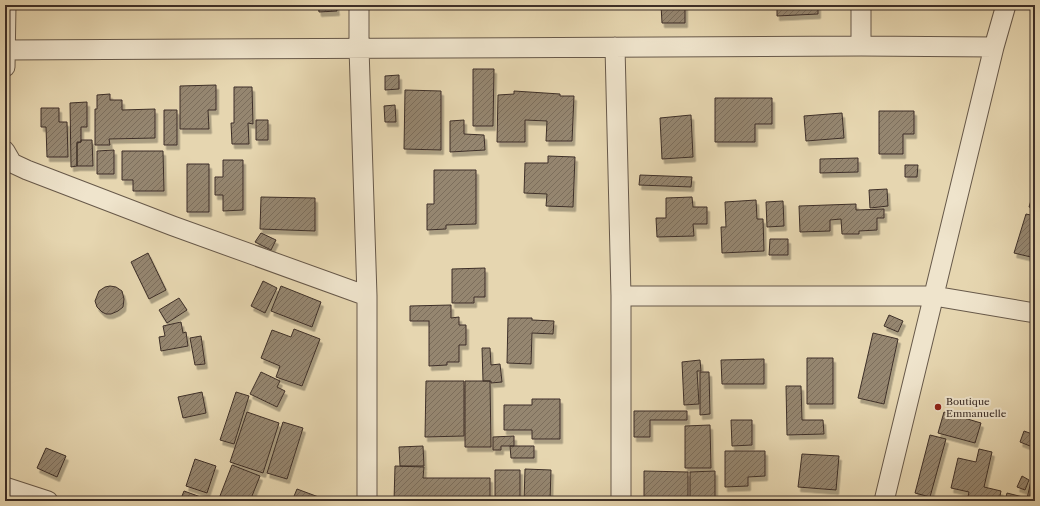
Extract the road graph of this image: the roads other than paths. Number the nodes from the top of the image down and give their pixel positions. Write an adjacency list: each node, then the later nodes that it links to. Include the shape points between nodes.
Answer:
1 (6, 5): 9 (street)
2 (359, 5): 8 (street)
3 (862, 5): 5 (street)
4 (1006, 5): 7 (street)
5 (861, 46): 6 (street); 7 (street)
6 (615, 47): 8 (street); 12 (street)
7 (994, 47): 13 (street)
8 (359, 48): 9 (street); 11 (street)
9 (5, 58)
10 (5, 151): 11 (street, via 12,163 27,170)
11 (367, 296): 17 (street)
12 (620, 296): 13 (street); 18 (street)
13 (934, 296): 14 (street); 19 (street)
14 (1035, 313)
15 (5, 487): 16 (street)
16 (48, 501)
17 (367, 501)
18 (621, 501)
19 (884, 501)

